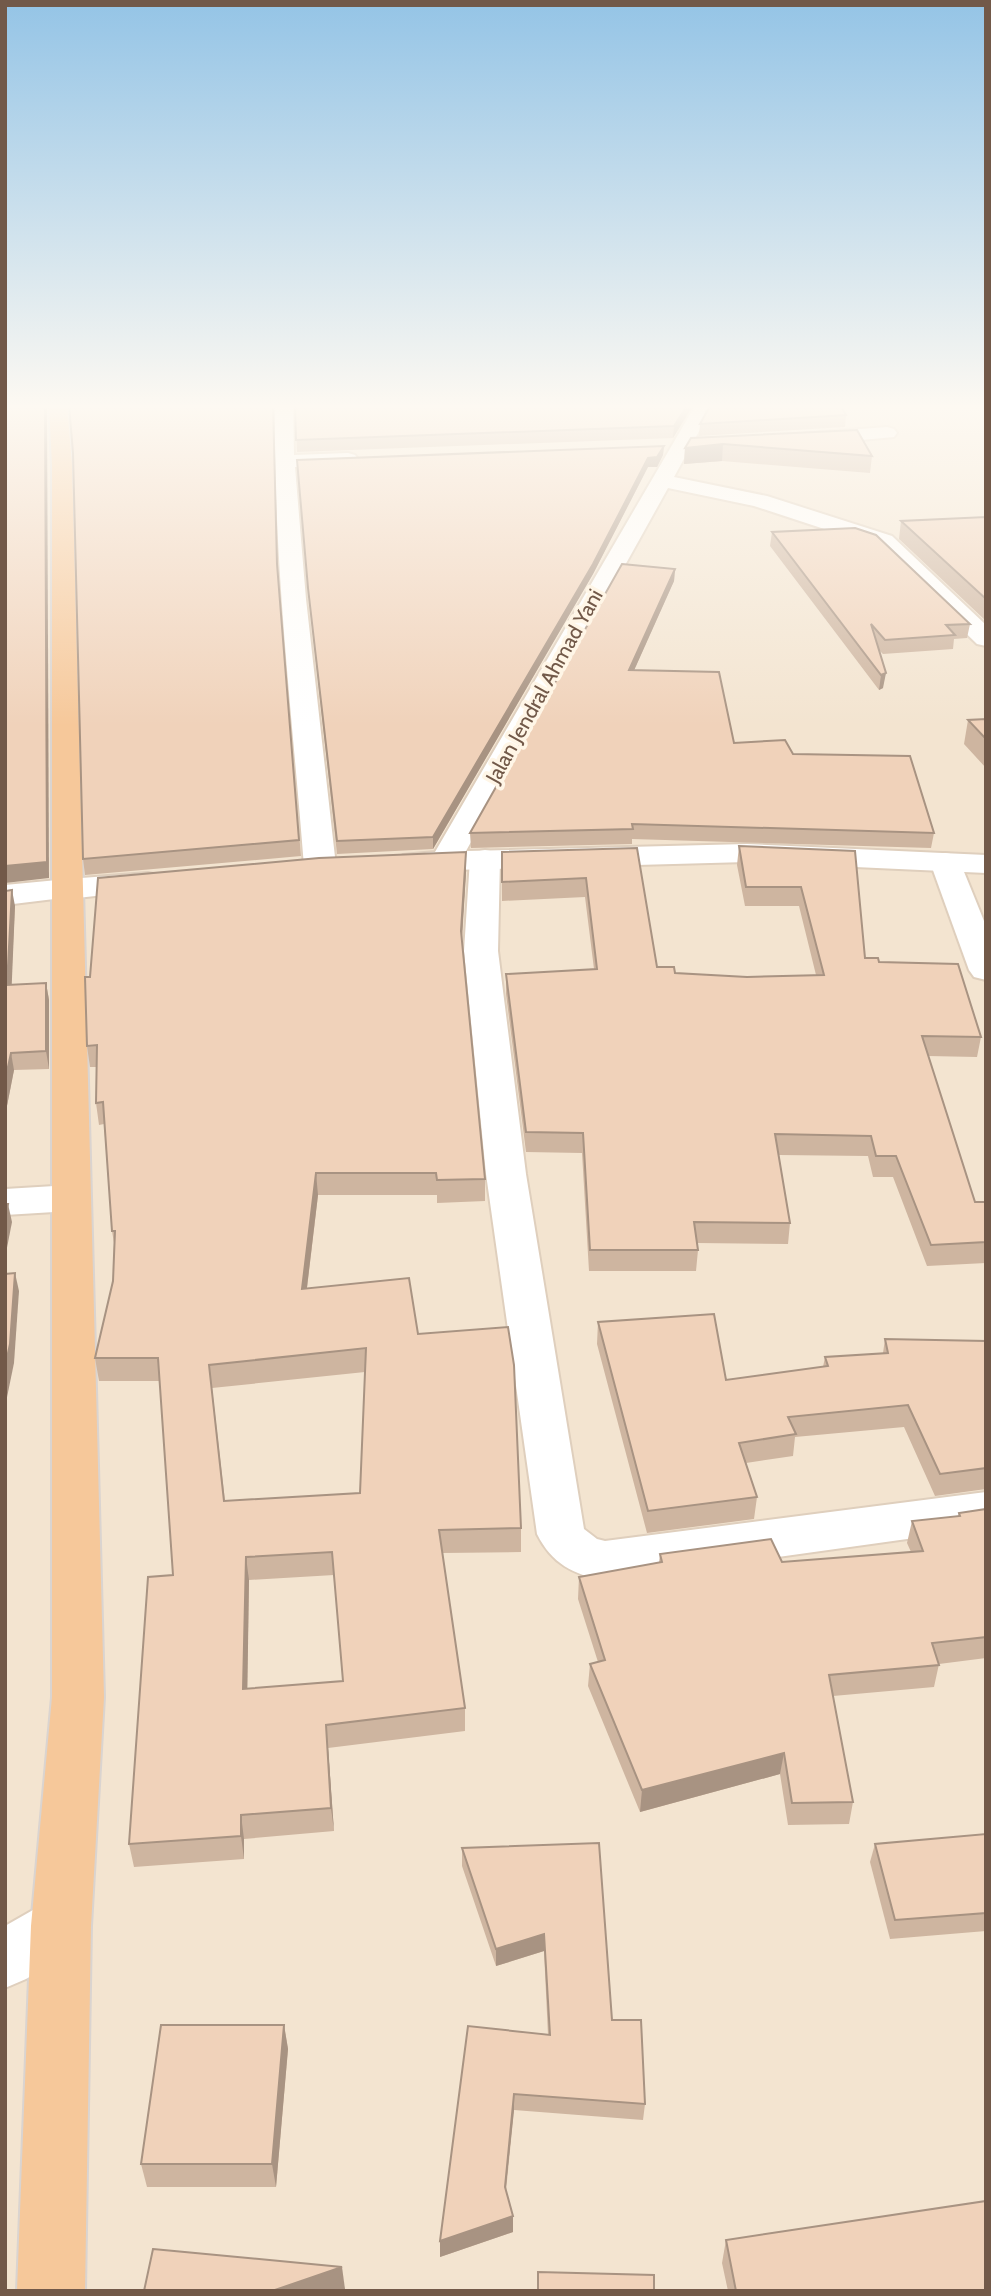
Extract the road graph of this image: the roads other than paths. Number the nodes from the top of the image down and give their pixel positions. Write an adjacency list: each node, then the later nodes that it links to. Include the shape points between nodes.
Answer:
1 (62, 511): 12 (highway)
2 (288, 511): 10 (street)
3 (643, 511): 6 (street, Jalan Jendral Ahmad Yani)
4 (791, 511): 5 (street, via 884,541)
5 (986, 639)
6 (465, 860): 7 (street, via 747,853); 8 (street); 17 (street, via 481,951 506,1174 561,1534 569,1547 584,1557 605,1561)
7 (945, 862): 9 (street); 14 (street)
8 (383, 863)
9 (986, 864)
10 (319, 867)
11 (174, 879): 12 (street)
12 (68, 889): 13 (street); 15 (highway)
13 (5, 895)
14 (986, 970)
15 (71, 1198): 16 (street); 18 (highway, via 78,1697)
16 (5, 1202)
17 (986, 1510)
18 (61, 1926): 19 (street); 20 (highway)
19 (5, 1959)
20 (51, 2291)

